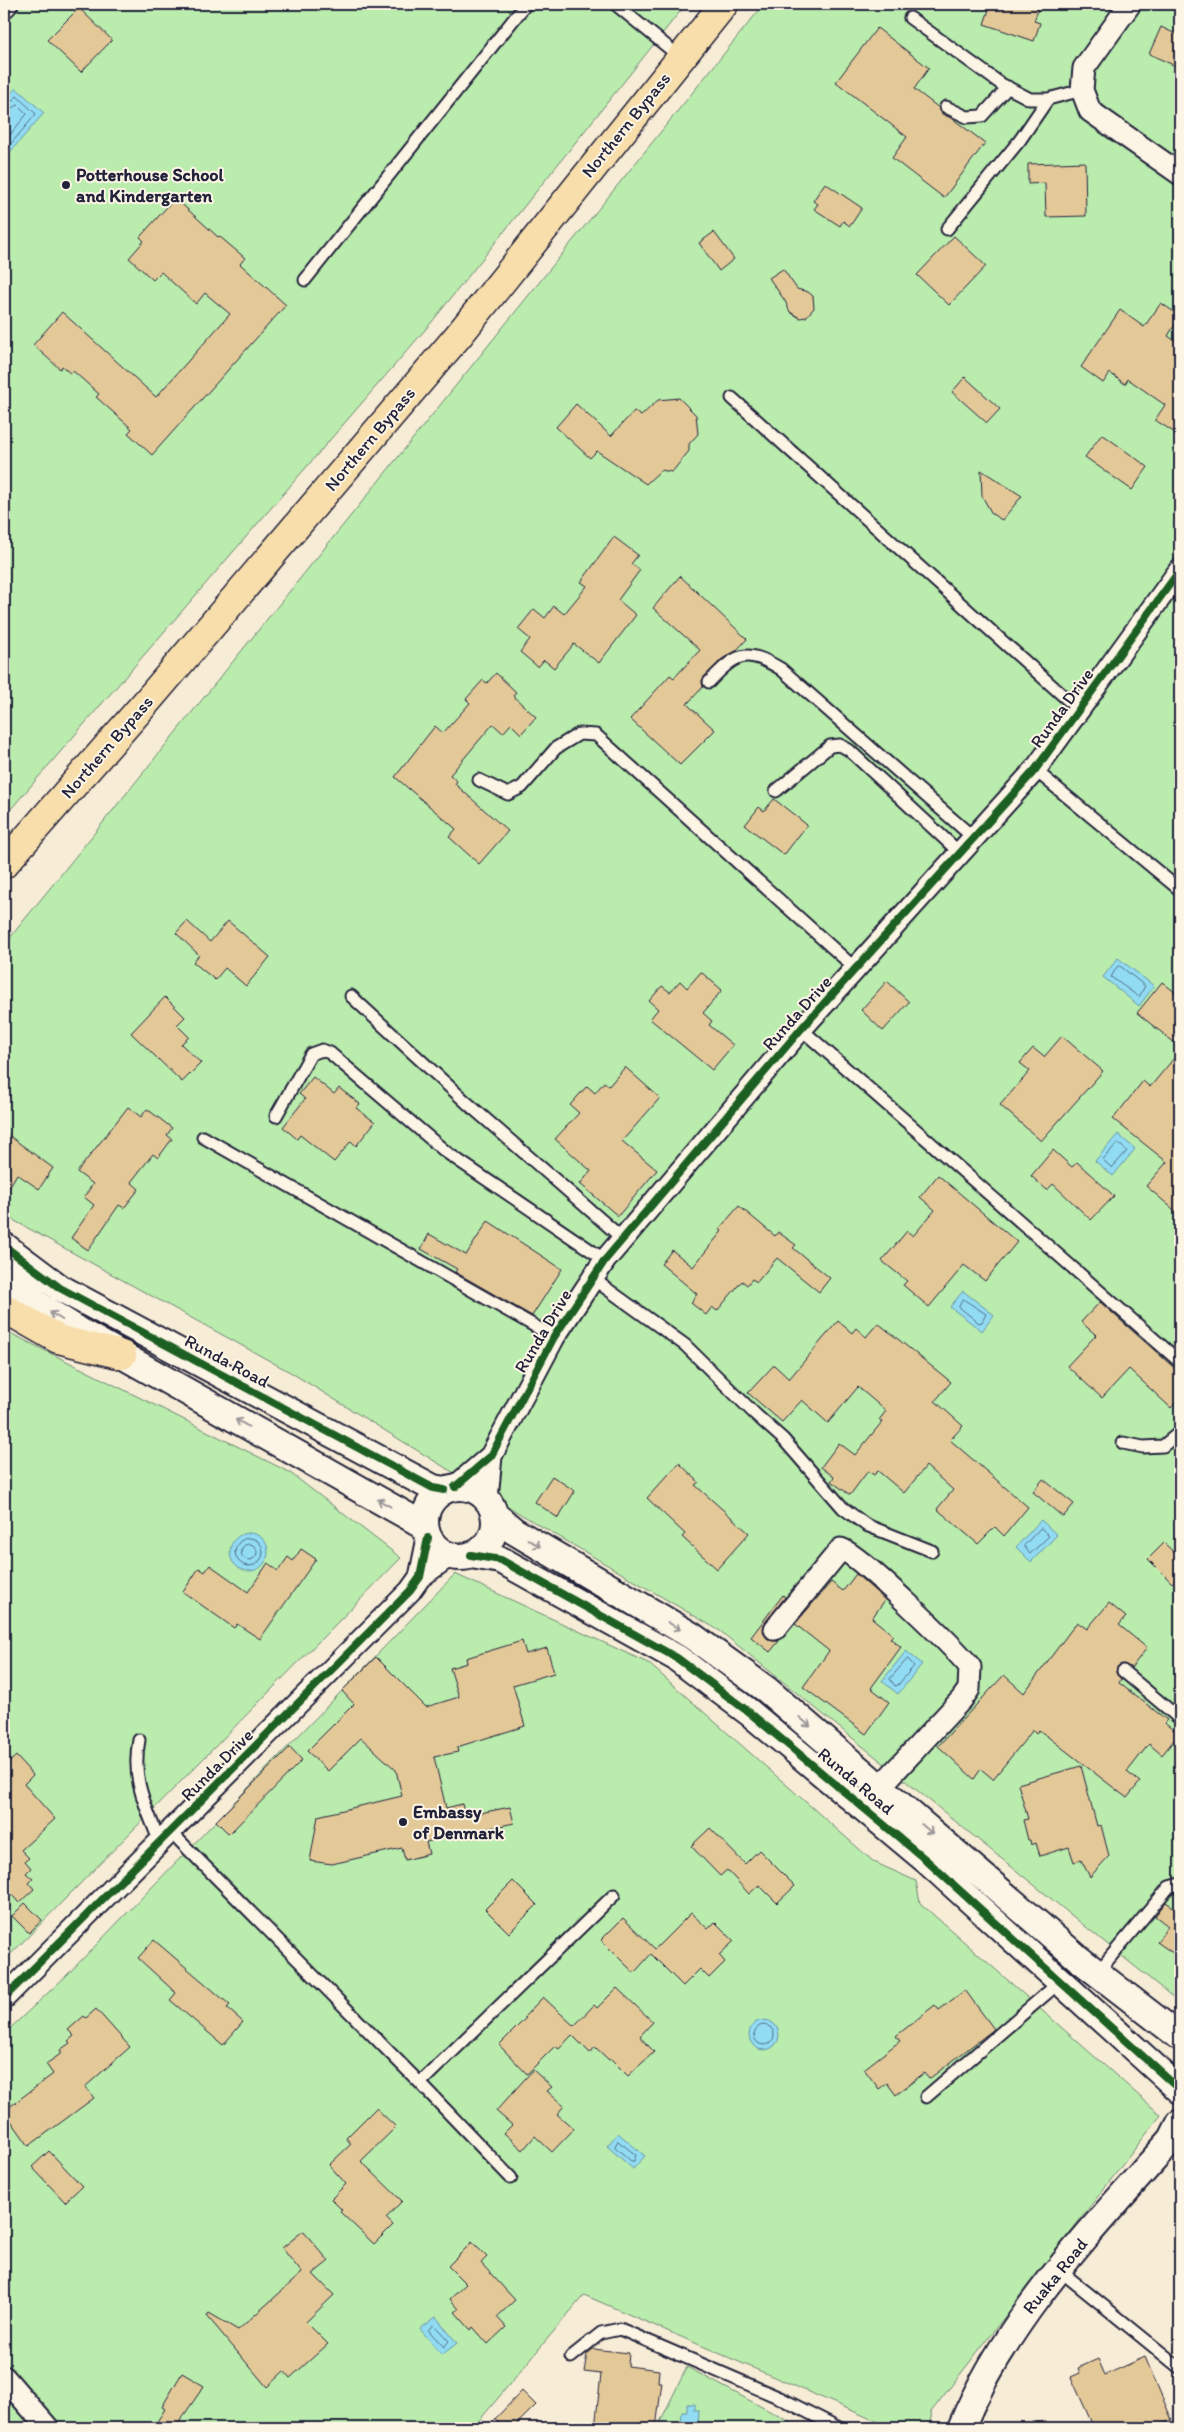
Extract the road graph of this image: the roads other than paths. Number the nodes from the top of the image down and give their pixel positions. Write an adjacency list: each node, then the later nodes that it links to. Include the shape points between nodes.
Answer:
1 (6, 4): 6 (street)
2 (526, 4): 15 (lane)
3 (615, 4): 8 (lane)
4 (724, 4): 8 (main road, Northern Bypass)
5 (1130, 4): 10 (street, via 1084,68)
6 (4, 7)
7 (910, 18): 9 (lane)
8 (680, 57): 24 (main road, Northern Bypass, via 459,335)
9 (1008, 87): 11 (lane, via 1030,99); 12 (lane, via 982,116 967,117)
10 (1082, 90): 11 (lane); 13 (street, via 1090,111)
11 (1048, 98): 14 (lane, via 1026,133)
12 (946, 106)
13 (1180, 174)
14 (947, 229)
15 (305, 280)
16 (732, 398): 19 (lane)
17 (1180, 570): 19 (street, Runda Drive)
18 (709, 682): 23 (lane, via 728,662 739,657 768,660)
19 (1079, 710): 20 (street, Runda Drive)
20 (1035, 770): 23 (street, Runda Drive); 25 (lane)
21 (479, 780): 26 (lane, via 508,794 522,787 556,748 580,734 596,735)
22 (776, 791): 23 (lane, via 830,746 840,745)
23 (968, 846): 26 (street, Runda Drive)
24 (4, 864)
25 (1180, 890)
26 (856, 969): 28 (street, Runda Drive)
27 (351, 996): 31 (lane, via 466,1102)
28 (801, 1029): 31 (street, Runda Drive); 39 (lane)
29 (276, 1116): 33 (lane, via 311,1054 322,1050 330,1053 446,1152)
30 (203, 1137): 37 (lane)
31 (623, 1238): 33 (street, Runda Drive)
32 (4, 1246): 43 (street, Runda Road, via 60,1288 432,1488)
33 (605, 1260): 35 (street, Runda Drive)
34 (4, 1278): 38 (street, one-way to 34, via 42,1308)
35 (592, 1278): 37 (street, Runda Drive); 46 (lane, via 685,1345 784,1439 843,1508 866,1525)
36 (4, 1308): 38 (main road, via 58,1339)
37 (554, 1337): 42 (street, Runda Drive)
38 (122, 1356): 45 (street, one-way to 38, via 418,1522)
39 (1180, 1362)
40 (1180, 1432): 41 (lane, via 1164,1446)
41 (1123, 1444)
42 (491, 1456): 43 (street, Runda Drive); 44 (street)
43 (450, 1489): 44 (street, via 468,1487 478,1491); 45 (street, Runda Drive, via 432,1500 427,1509)
44 (491, 1507): 47 (street, via 495,1525 488,1544); 53 (street, Runda Road, one-way to 53, via 514,1531 692,1636 767,1690)
45 (426, 1533): 47 (street, via 434,1546); 48 (street, Runda Drive)
46 (932, 1551)
47 (460, 1556): 48 (street); 58 (street, Runda Road, via 501,1560 677,1658 812,1763)
48 (420, 1578): 54 (street, Runda Drive)
49 (775, 1629): 53 (street, via 841,1549 849,1551 868,1568 970,1667 969,1689 962,1699)
50 (1123, 1671): 51 (lane)
51 (1180, 1718)
52 (139, 1740): 54 (lane, via 135,1765 138,1782)
53 (880, 1788): 57 (street, Runda Road, one-way to 57)
54 (165, 1838): 59 (street, Runda Drive); 61 (lane)
55 (1180, 1884): 57 (lane, via 1169,1887)
56 (614, 1895): 61 (lane)
57 (1096, 1974): 60 (street, Runda Road)
58 (1061, 1980): 62 (street, Runda Road); 63 (lane)
59 (4, 1998)
60 (1180, 2037)
61 (420, 2082): 65 (lane)
62 (1180, 2090)
63 (926, 2097)
64 (1177, 2132): 66 (street, Ruaka Road)
65 (511, 2178)
66 (1058, 2269): 68 (lane); 72 (street, Ruaka Road, via 1007,2340)
67 (570, 2358): 71 (lane, via 602,2333 620,2329 780,2398)
68 (1180, 2368)
69 (4, 2377): 70 (street)
70 (40, 2426)
71 (839, 2428)
72 (961, 2428)

